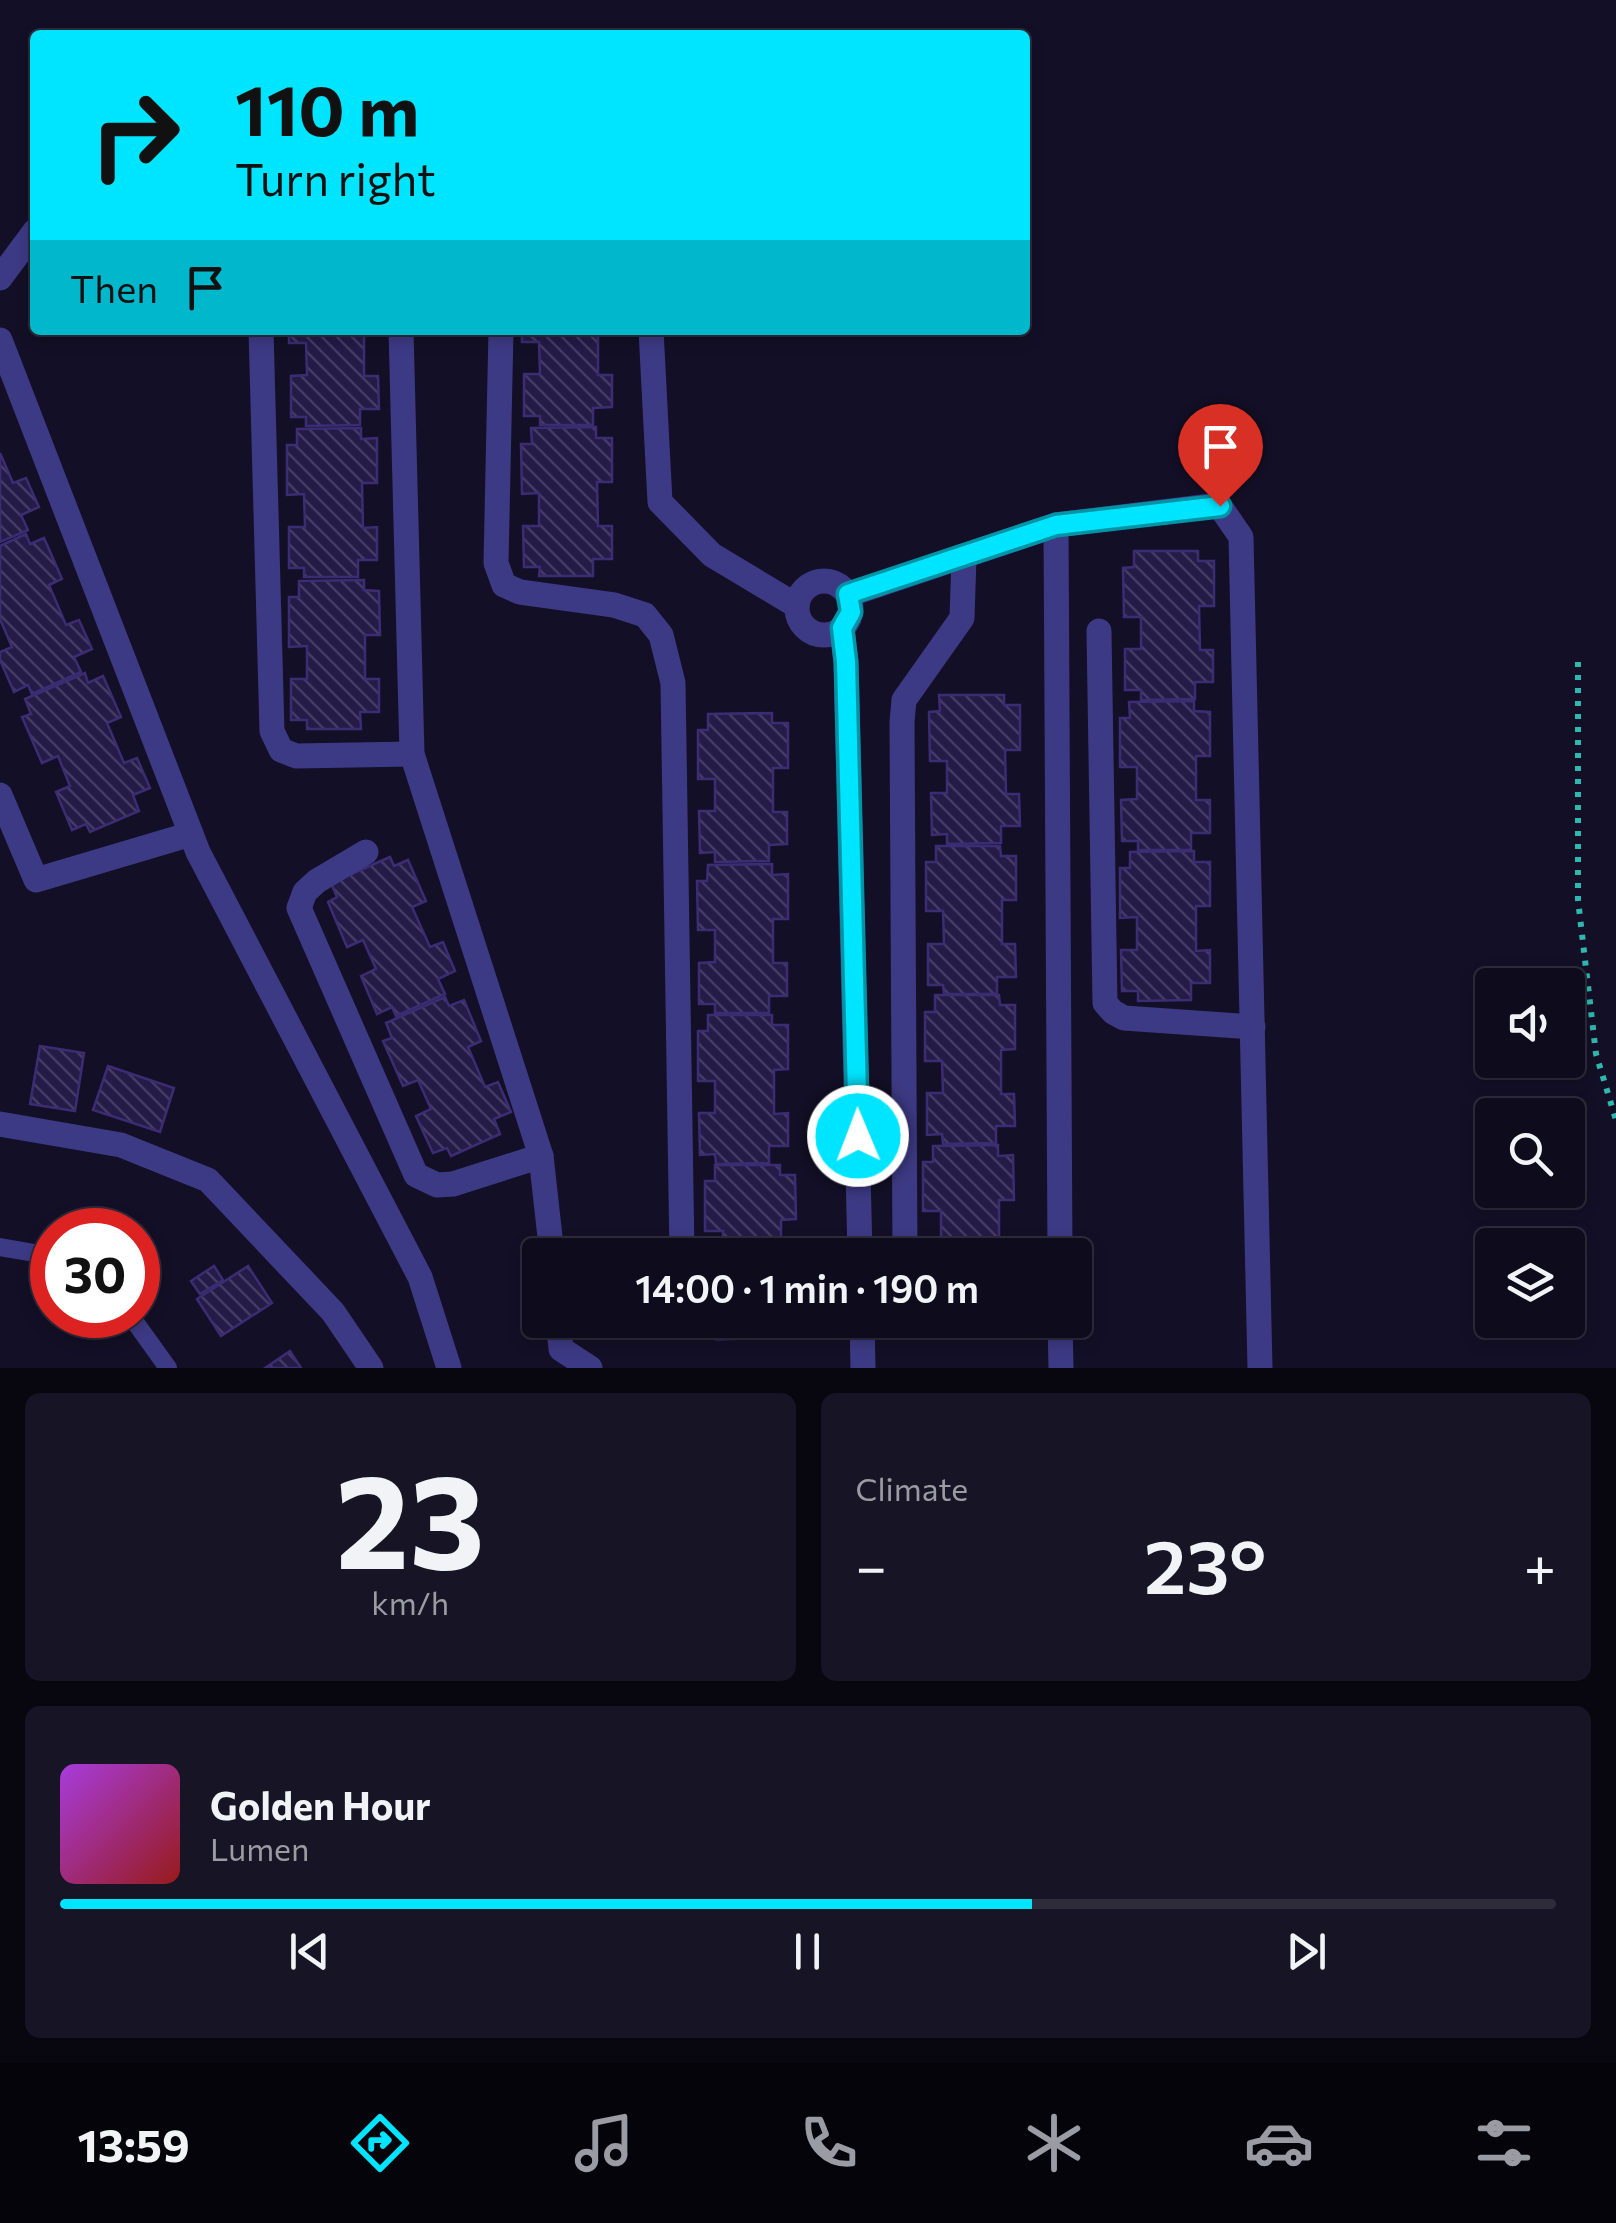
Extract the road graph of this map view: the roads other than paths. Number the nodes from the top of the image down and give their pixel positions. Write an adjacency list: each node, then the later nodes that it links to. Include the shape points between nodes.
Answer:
1 (30, 238): 2 (street)
2 (0, 278)
3 (260, 335): 14 (street, via 272,731 281,750 296,756)
4 (400, 335): 14 (street)
5 (500, 335): 22 (street, via 496,563 504,585 645,615 661,635 673,683)
6 (651, 335): 11 (street, via 660,502 712,556)
7 (0, 340): 16 (street)
8 (1056, 525): 9 (street); 18 (street, via 1220,506 1242,537); 25 (street)
9 (964, 557): 10 (street); 24 (street, via 962,618 904,700 902,722)
10 (848, 594): 11 (street, via 834,583 818,582); 12 (street, via 851,612)
11 (797, 606): 12 (street, via 808,630 825,635)
12 (842, 628): 23 (street)
13 (1100, 632): 18 (street, via 1105,1004 1124,1018)
14 (412, 754): 20 (street)
15 (0, 796): 16 (street, via 36,880)
16 (191, 834): 34 (street, via 420,1277)
17 (366, 852): 20 (street, via 316,881 298,908 416,1176 453,1184)
18 (1253, 1027): 38 (street)
19 (0, 1124): 33 (street, via 121,1145 208,1180 332,1312)
20 (541, 1156): 21 (street)
21 (550, 1238)
22 (682, 1238)
23 (860, 1238)
24 (904, 1238)
25 (1060, 1238)
26 (0, 1246): 27 (lane)
27 (30, 1252)
28 (146, 1338): 32 (lane)
29 (561, 1338): 35 (street, via 562,1348)
30 (862, 1338): 36 (street)
31 (1060, 1338): 37 (street)
32 (168, 1368)
33 (371, 1368)
34 (449, 1368)
35 (590, 1368)
36 (863, 1368)
37 (1061, 1368)
38 (1260, 1368)

